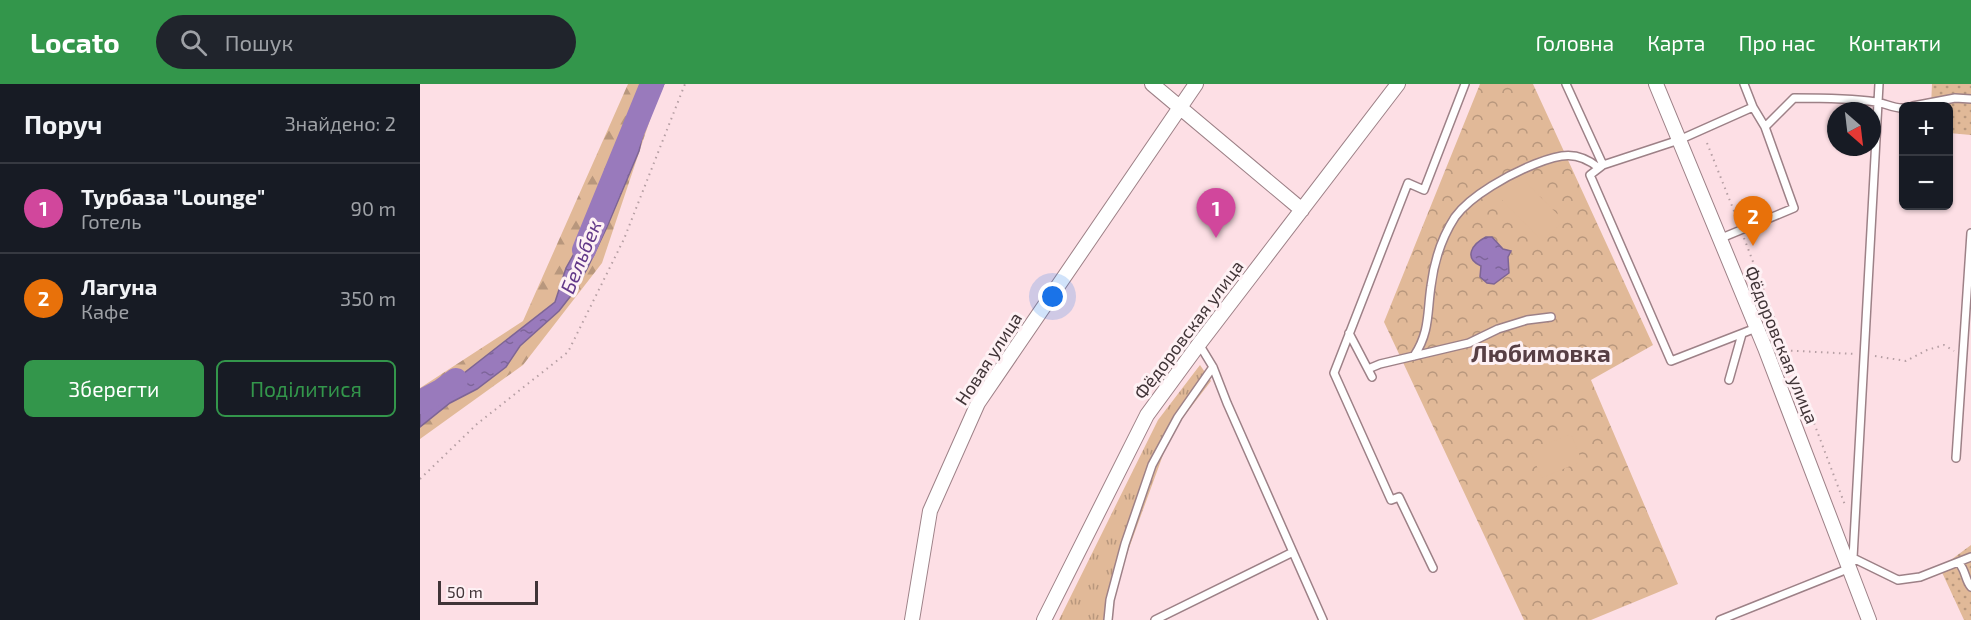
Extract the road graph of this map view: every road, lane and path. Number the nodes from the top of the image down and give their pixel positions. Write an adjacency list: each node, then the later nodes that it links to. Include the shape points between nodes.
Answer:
1 (685, 84): 37 (path, via 624,239 568,352 477,424)
2 (1152, 84): 15 (street)
3 (1196, 84): 15 (street, Новая улица)
4 (1398, 84): 22 (street, Фёдоровская улица)
5 (1465, 84): 28 (lane, via 1424,190 1408,183)
6 (1566, 84): 21 (lane)
7 (1656, 84): 18 (street, Фёдоровская улица)
8 (1744, 84): 14 (lane)
9 (1879, 84): 11 (lane)
10 (1971, 99): 12 (lane)
11 (1878, 102): 17 (lane, via 1794,98)
12 (1934, 102)
13 (1881, 103): 16 (lane)
14 (1753, 107): 17 (lane); 18 (lane)
15 (1180, 108): 22 (street); 44 (street, Новая улица, via 978,403 930,511)
16 (1899, 108)
17 (1765, 127): 23 (lane, via 1794,208)
18 (1679, 140): 21 (lane); 25 (street, Фёдоровская улица)
19 (1707, 143): 23 (path)
20 (1875, 156): 41 (lane)
21 (1601, 167): 29 (lane, via 1590,175 1671,361); 31 (lane, via 1586,158 1552,157 1479,195 1456,216 1434,262 1426,334)
22 (1302, 210): 30 (street, Фёдоровская улица)
23 (1741, 230): 25 (lane); 38 (path)
24 (1971, 233): 36 (lane)
25 (1719, 240): 27 (street, Фёдоровская улица)
26 (1551, 317): 31 (lane, via 1527,320 1469,343)
27 (1756, 328): 29 (lane); 41 (street, Фёдоровская улица)
28 (1349, 333): 33 (lane); 42 (lane, via 1334,374 1392,500 1399,497)
29 (1742, 334): 35 (lane)
30 (1199, 344): 32 (lane); 45 (street, Фёдоровская улица, via 1147,415)
31 (1414, 356): 33 (lane)
32 (1213, 367): 39 (lane); 46 (lane, via 1178,417 1152,465 1113,589)
33 (1368, 369): 34 (lane)
34 (1372, 377)
35 (1729, 380)
36 (1956, 458)
37 (420, 479)
38 (1845, 506)
39 (1293, 552): 47 (lane); 48 (lane)
40 (1967, 561): 41 (lane, via 1898,580); 43 (lane, via 1964,569)
41 (1851, 563): 49 (lane); 50 (street, Фёдоровская улица)
42 (1433, 568)
43 (1971, 587)
44 (912, 620)
45 (1044, 620)
46 (1108, 620)
47 (1155, 620)
48 (1323, 620)
49 (1720, 620)
50 (1869, 620)

